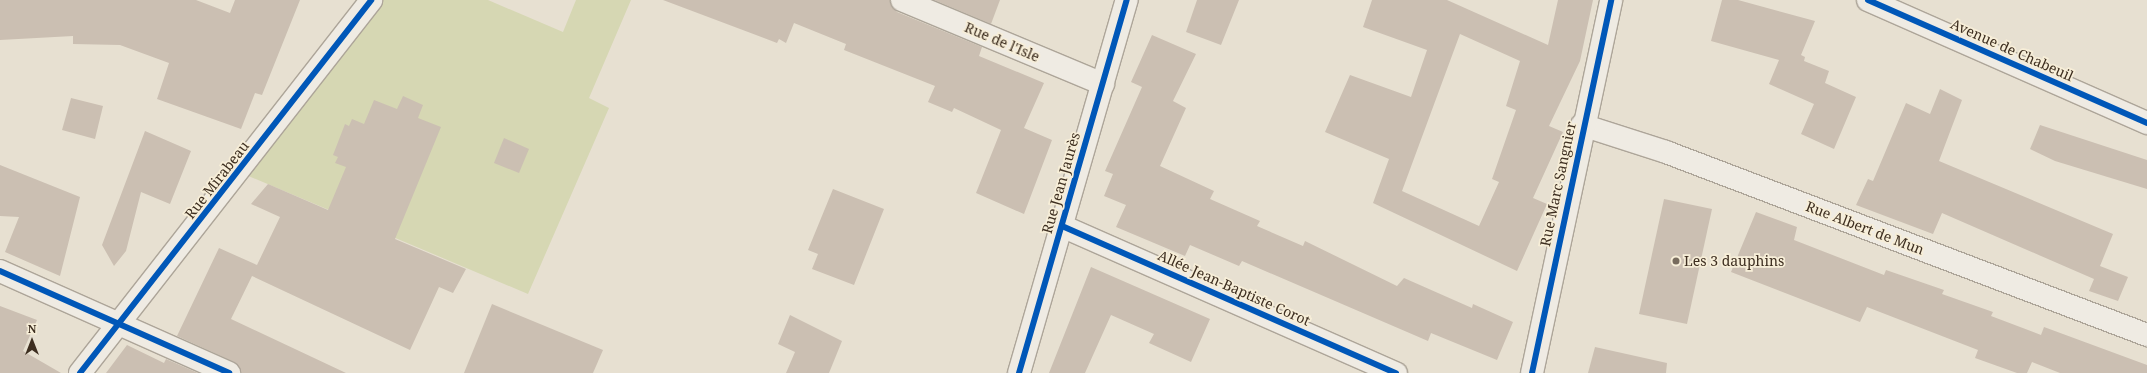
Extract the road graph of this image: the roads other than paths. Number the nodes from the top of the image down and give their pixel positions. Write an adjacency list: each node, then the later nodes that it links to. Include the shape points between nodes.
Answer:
1 (371, 0): 11 (street, Rue Mirabeau)
2 (902, 0): 6 (street, Rue de l'Isle)
3 (1126, 0): 6 (street, Rue Jean Jaurès)
4 (1611, 0): 8 (street, Rue Marc Sangnier)
5 (1868, 0): 7 (street, Avenue de Chabeuil)
6 (1102, 84): 9 (street, Rue Jean Jaurès)
7 (2147, 123)
8 (1582, 125): 12 (street, Rue Albert de Mun, via 1666,152); 17 (street, Rue Marc Sangnier)
9 (1062, 226): 15 (street, Rue Jean Jaurès); 16 (street, Allée Jean-Baptiste Corot)
10 (0, 271): 11 (street)
11 (119, 324): 13 (street, Rue Mirabeau); 14 (street)
12 (2147, 336)
13 (80, 373)
14 (229, 373)
15 (1019, 373)
16 (1396, 373)
17 (1532, 373)

